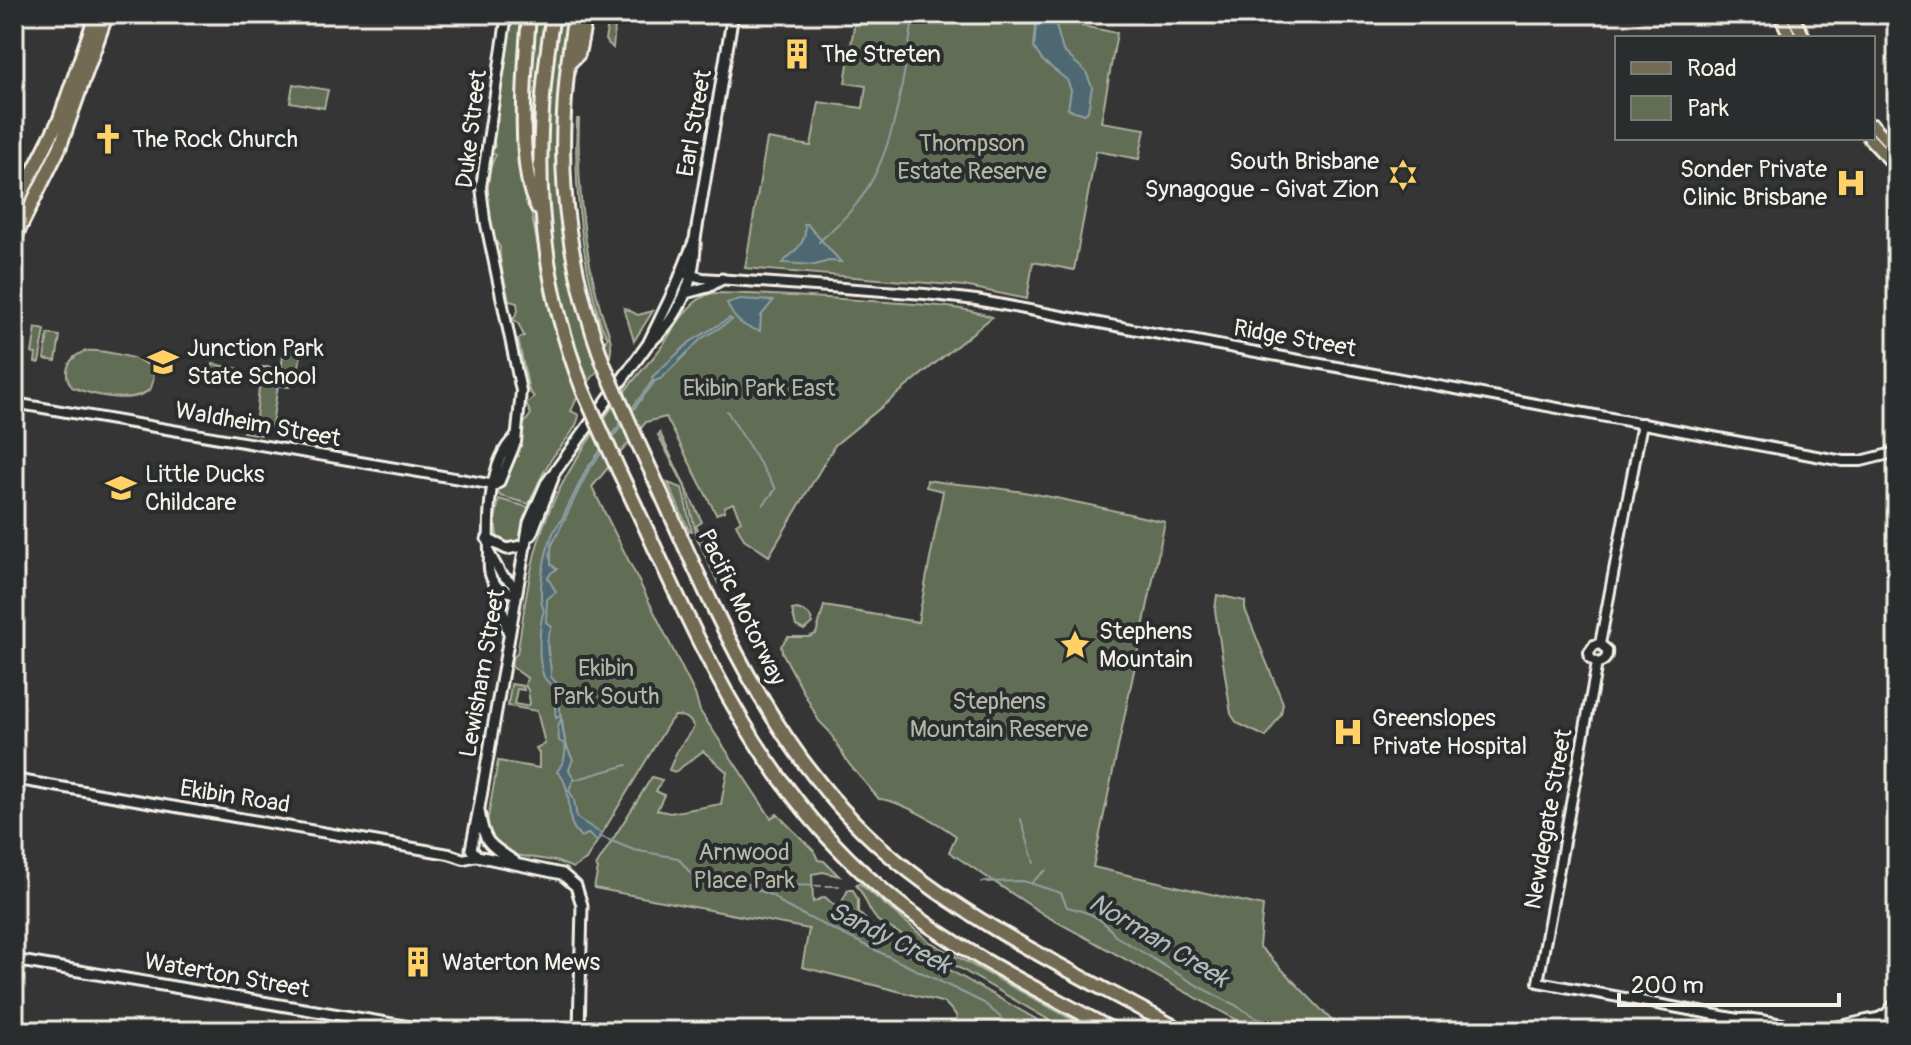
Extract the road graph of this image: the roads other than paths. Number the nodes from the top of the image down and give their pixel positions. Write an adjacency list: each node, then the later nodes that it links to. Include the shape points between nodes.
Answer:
1 (96, 14): 18 (highway, via 59,120)
2 (107, 14): 20 (highway, via 60,147)
3 (507, 14): 29 (street, Duke Street, via 481,187 521,410 515,437 497,466)
4 (529, 14): 19 (highway, via 525,131 531,197)
5 (553, 14): 19 (highway, via 540,120)
6 (575, 14): 13 (highway, Pacific Motorway)
7 (586, 14): 13 (highway, via 578,54)
8 (733, 14): 21 (main road, Earl Street)
9 (1779, 14): 11 (main road)
10 (1791, 14): 12 (main road)
11 (1790, 36)
12 (1804, 36)
13 (567, 65): 52 (highway, Pacific Motorway, bridge, via 562,143 567,229 585,310 639,445 759,695 788,741 839,805 895,859 962,908)
14 (1875, 127): 16 (main road)
15 (1871, 140): 17 (main road)
16 (1897, 151)
17 (1897, 168)
18 (14, 209)
19 (540, 211): 51 (highway, bridge, via 558,314 583,390 737,714 765,760 811,820 862,872 924,922)
20 (14, 240)
21 (686, 274): 22 (street, Ridge Street); 23 (main road, Earl Street); 24 (main road, Earl Street)
22 (722, 279): 23 (main road); 27 (street, Ridge Street, via 967,298)
23 (686, 293): 24 (main road, Earl Street)
24 (648, 344): 25 (main road, Earl Street)
25 (622, 378): 31 (main road, Lewisham Street, via 536,501)
26 (14, 403): 29 (street, Waldheim Street)
27 (1642, 423): 28 (street, Ridge Street, via 1843,461); 36 (street)
28 (1897, 452)
29 (495, 485): 30 (street, Duke Street)
30 (487, 539): 31 (main road, via 507,549); 32 (street, Duke Street)
31 (526, 545): 34 (main road, Lewisham Street)
32 (489, 553): 33 (street, Duke Street); 34 (street)
33 (495, 584): 34 (street); 35 (main road)
34 (516, 591): 35 (main road, Lewisham Street)
35 (509, 634): 39 (main road, Lewisham Street)
36 (1600, 644): 37 (street, via 1607,656); 37 (street, via 1589,652)
37 (1597, 663): 48 (street, Newdegate Street, via 1538,982)
38 (14, 779): 42 (street, Ekibin Road)
39 (479, 808): 40 (main road, Lewisham Street); 41 (main road, Lewisham Street)
40 (488, 843): 41 (main road, via 477,838); 43 (main road, via 488,852); 44 (main road)
41 (471, 844): 42 (street); 43 (main road)
42 (449, 854): 43 (street, Ekibin Road, via 467,860)
43 (480, 856): 44 (main road)
44 (516, 863): 50 (main road, via 562,874 580,894)
45 (14, 960): 49 (main road, Waterton Street)
46 (1897, 1001): 48 (street, via 1878,1018 1822,1028)
47 (1897, 1013): 54 (street, via 1886,1024)
48 (1738, 1019): 53 (street)
49 (434, 1031)
50 (579, 1031)
51 (1114, 1031)
52 (1182, 1031)
53 (1784, 1031)
54 (1847, 1031)

